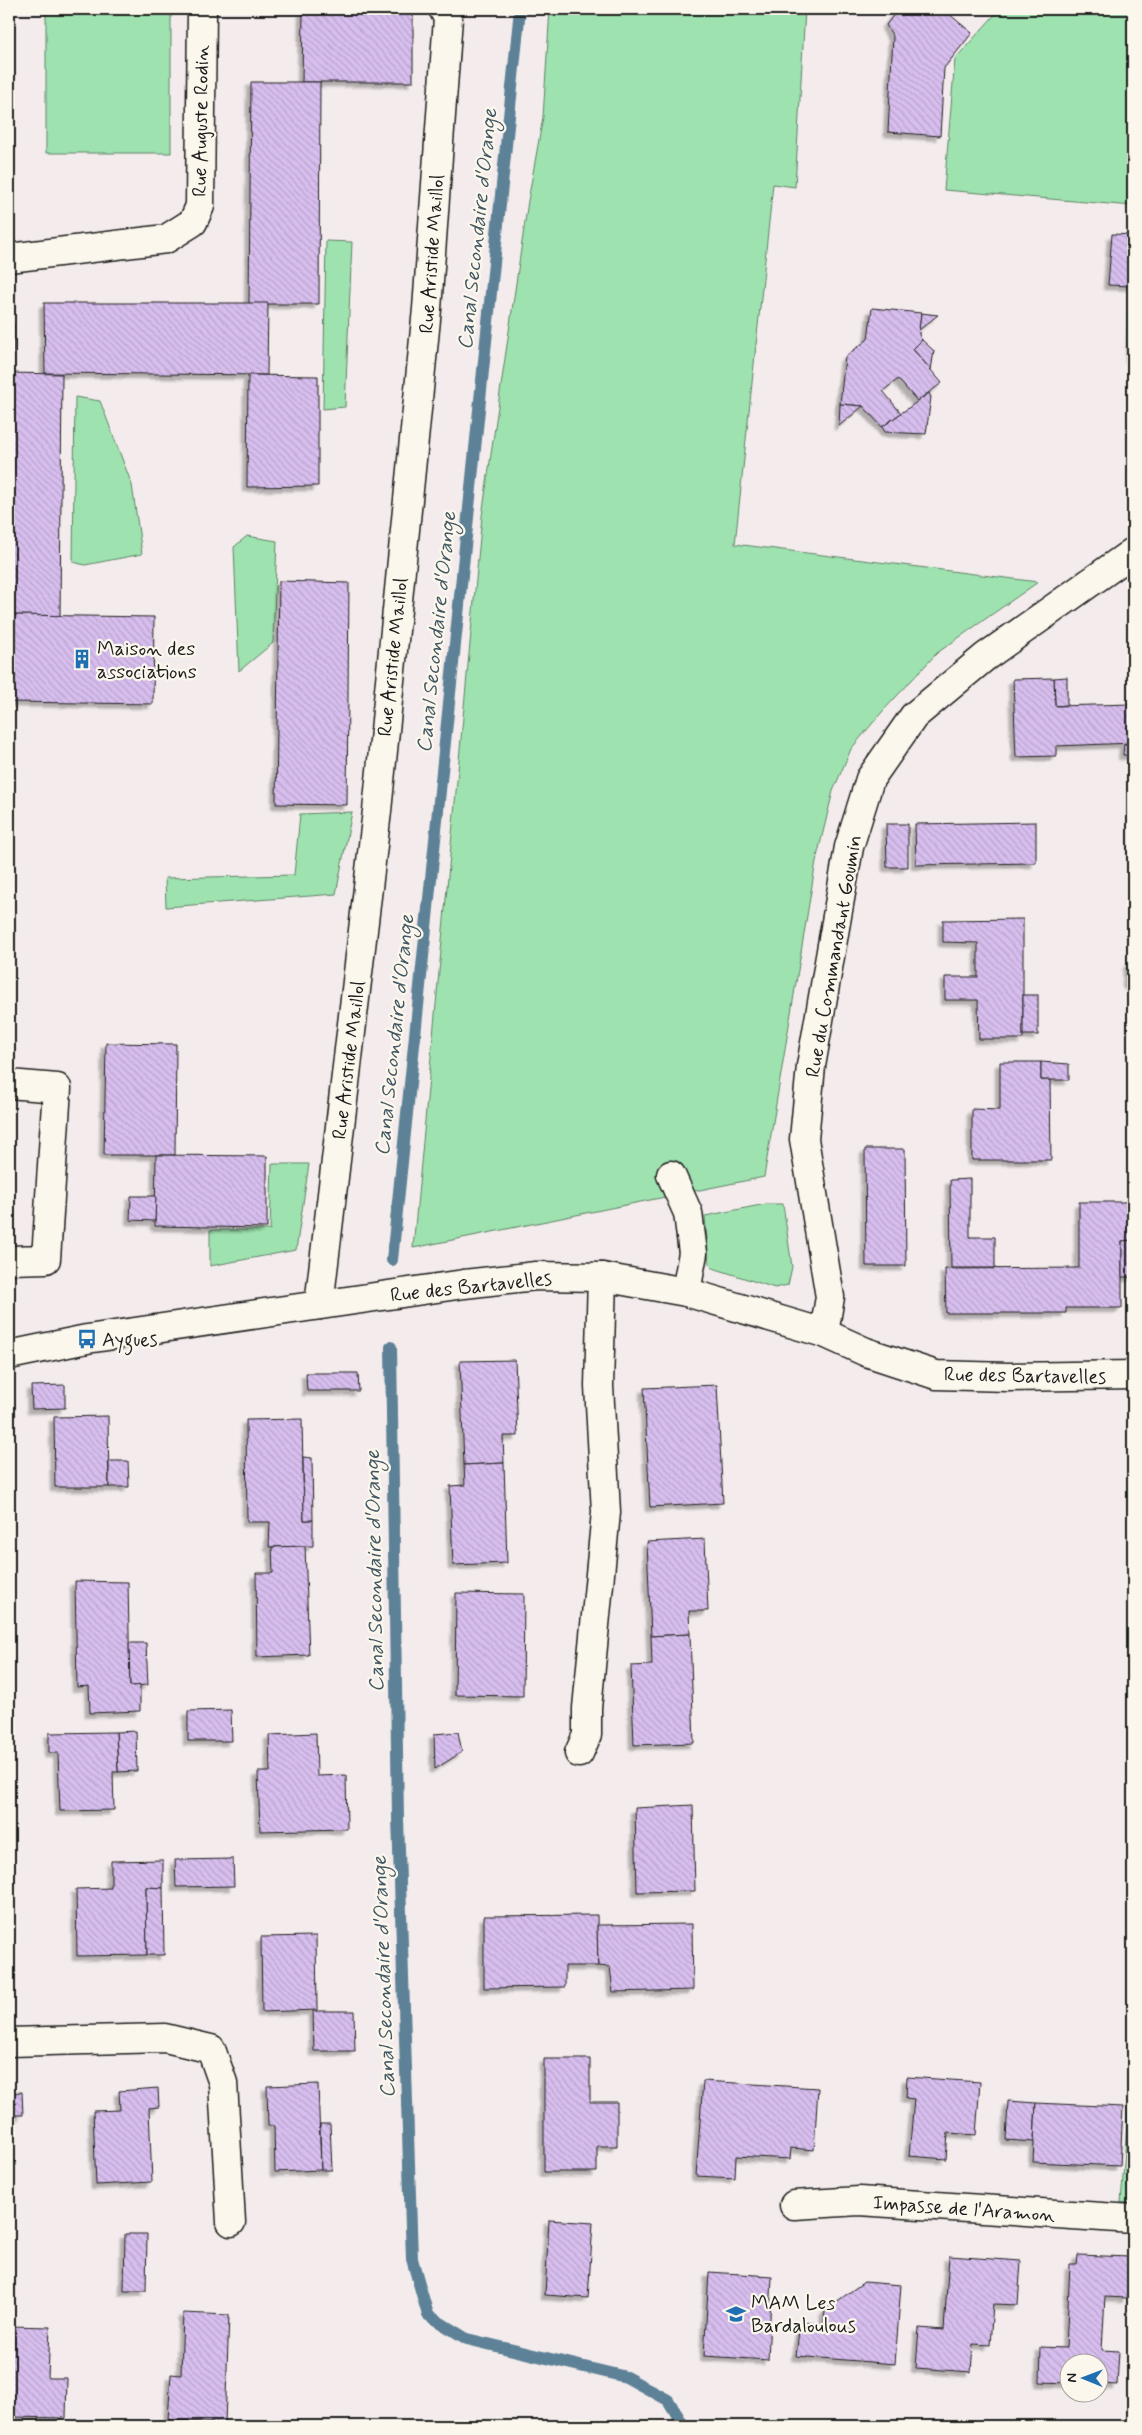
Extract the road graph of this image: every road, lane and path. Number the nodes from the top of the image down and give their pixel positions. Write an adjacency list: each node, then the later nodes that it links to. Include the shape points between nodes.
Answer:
1 (202, 9): 3 (street, Rue Auguste Rodin, via 200,206 193,222 166,239)
2 (443, 9): 10 (street, Rue Aristide Maillol, via 448,18 427,309 377,811)
3 (9, 258)
4 (1133, 552): 11 (street, Rue du Commandant Goumin, via 985,657 914,716 870,779 849,847 812,1066 804,1139 830,1297)
5 (9, 1084): 7 (street, via 57,1088 46,1259)
6 (671, 1175): 9 (street, via 688,1213 693,1253)
7 (9, 1260)
8 (602, 1277): 9 (street, Rue des Bartavelles); 10 (street, Rue des Bartavelles, via 536,1276); 14 (street, via 599,1386 606,1512 587,1735)
9 (686, 1292): 11 (street, Rue des Bartavelles)
10 (319, 1305): 12 (street, Rue des Bartavelles, via 87,1339)
11 (824, 1333): 13 (street, Rue des Bartavelles, via 866,1352 936,1375)
12 (9, 1355)
13 (1133, 1375)
14 (580, 1753)
15 (9, 2042): 18 (street, via 165,2038 211,2049 223,2083)
16 (794, 2205): 17 (street, Impasse de l'Aramon, via 859,2201)
17 (1133, 2219)
18 (231, 2222)

